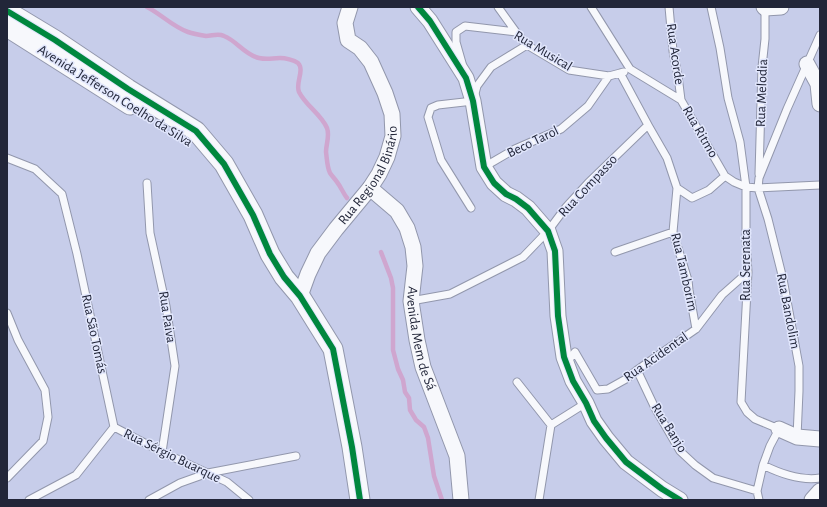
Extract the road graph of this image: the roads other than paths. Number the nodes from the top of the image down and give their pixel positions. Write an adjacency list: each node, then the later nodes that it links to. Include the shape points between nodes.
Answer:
1 (350, 7): 31 (street, Rua Regional Binário, via 346,23 348,40 360,48 371,62 392,114 393,136 379,174)
2 (418, 7): 18 (street, via 430,21)
3 (498, 7): 11 (lane)
4 (591, 7): 15 (lane, Rua Ritmo)
5 (669, 7): 19 (lane, Rua Acorde, via 673,51)
6 (710, 7): 30 (lane, Rua Serenata, via 728,98 740,142)
7 (781, 7): 8 (street)
8 (765, 8): 27 (lane, Rua Melodia)
9 (7, 11): 23 (street, Avenida Jefferson Coelho da Silva, via 128,89)
10 (7, 27): 23 (street, Avenida Jefferson Coelho da Silva)
11 (516, 32): 13 (lane, Rua Musical); 18 (lane, Rua Musical, via 465,26 456,32 456,42)
12 (820, 35): 14 (lane)
13 (527, 44): 17 (lane, Rua Musical, via 569,70); 20 (lane, via 492,67 477,86)
14 (807, 64): 21 (street, via 818,84); 27 (lane)
15 (630, 69): 16 (lane, Rua Musical); 19 (lane, Rua Ritmo)
16 (620, 73): 17 (lane, Rua Musical); 22 (lane)
17 (609, 76): 25 (lane, Beco Tarol, via 588,106 561,129)
18 (466, 78): 20 (street)
19 (682, 100): 26 (lane, Rua Ritmo)
20 (473, 101): 25 (street); 34 (lane, via 438,105 431,108 428,117 441,160)
21 (820, 104)
22 (648, 125): 32 (lane, Rua Tamborim, via 667,158); 35 (lane, Rua Compasso, via 588,183)
23 (192, 136): 39 (street, Avenida Jefferson Coelho da Silva, via 224,164 253,215 270,254)
24 (7, 158): 48 (lane, Rua São Tomás, via 35,169 62,194)
25 (484, 166): 35 (street, via 494,183 528,208)
26 (725, 176): 30 (lane); 32 (lane, via 708,190 692,198)
27 (759, 178): 33 (lane)
28 (147, 183): 52 (lane, Rua Paiva, via 150,233 166,306 175,366)
29 (820, 185): 33 (lane)
30 (746, 187): 33 (lane); 38 (lane, Rua Serenata)
31 (370, 188): 39 (street, Rua Regional Binário, via 318,253); 40 (street, Avenida Mem de Sá, via 396,211 407,228 415,266)
32 (677, 188): 36 (lane, Rua Tamborim)
33 (758, 188): 50 (lane, Rua Bandolim, via 783,279 799,366)
34 (471, 208)
35 (548, 231): 40 (lane, Rua Compasso, via 523,257 450,294); 43 (street, via 555,250 558,316)
36 (673, 232): 37 (lane); 42 (lane, Rua Tamborim, via 688,280)
37 (615, 252)
38 (748, 272): 42 (lane, Rua Acidental, via 722,295); 49 (lane, Rua Serenata, via 740,402 755,419)
39 (300, 296): 63 (street, Avenida Jefferson Coelho da Silva, via 333,349)
40 (411, 301): 64 (street, Avenida Mem de Sá, via 424,367 457,456)
41 (7, 313): 56 (lane, via 18,340 45,390 48,417 43,441)
42 (696, 329): 44 (lane, Rua Acidental)
43 (566, 362): 44 (lane, Rua Acidental, via 575,352 597,390 608,389); 46 (street, via 573,381)
44 (637, 370): 58 (lane, Rua Banjo, via 655,408 680,450 695,465 713,478)
45 (517, 382): 47 (lane)
46 (586, 403): 47 (lane); 66 (street, via 594,421 626,462)
47 (551, 425): 65 (lane)
48 (114, 427): 52 (lane, Rua Sérgio Buarque); 60 (lane, via 76,475)
49 (779, 429): 50 (street); 54 (lane)
50 (797, 437): 51 (street)
51 (820, 439)
52 (162, 452): 55 (lane, Rua Sérgio Buarque)
53 (296, 456): 55 (lane)
54 (763, 466): 57 (lane, via 794,477); 58 (lane)
55 (208, 473): 61 (lane, via 180,483); 62 (lane, Rua Sérgio Buarque, via 227,482)
56 (7, 478)
57 (820, 478)
58 (757, 490): 67 (lane)
59 (820, 491): 68 (street)
60 (29, 500)
61 (149, 500)
62 (249, 500)
63 (360, 500)
64 (461, 500)
65 (539, 500)
66 (680, 500)
67 (759, 500)
68 (812, 500)

